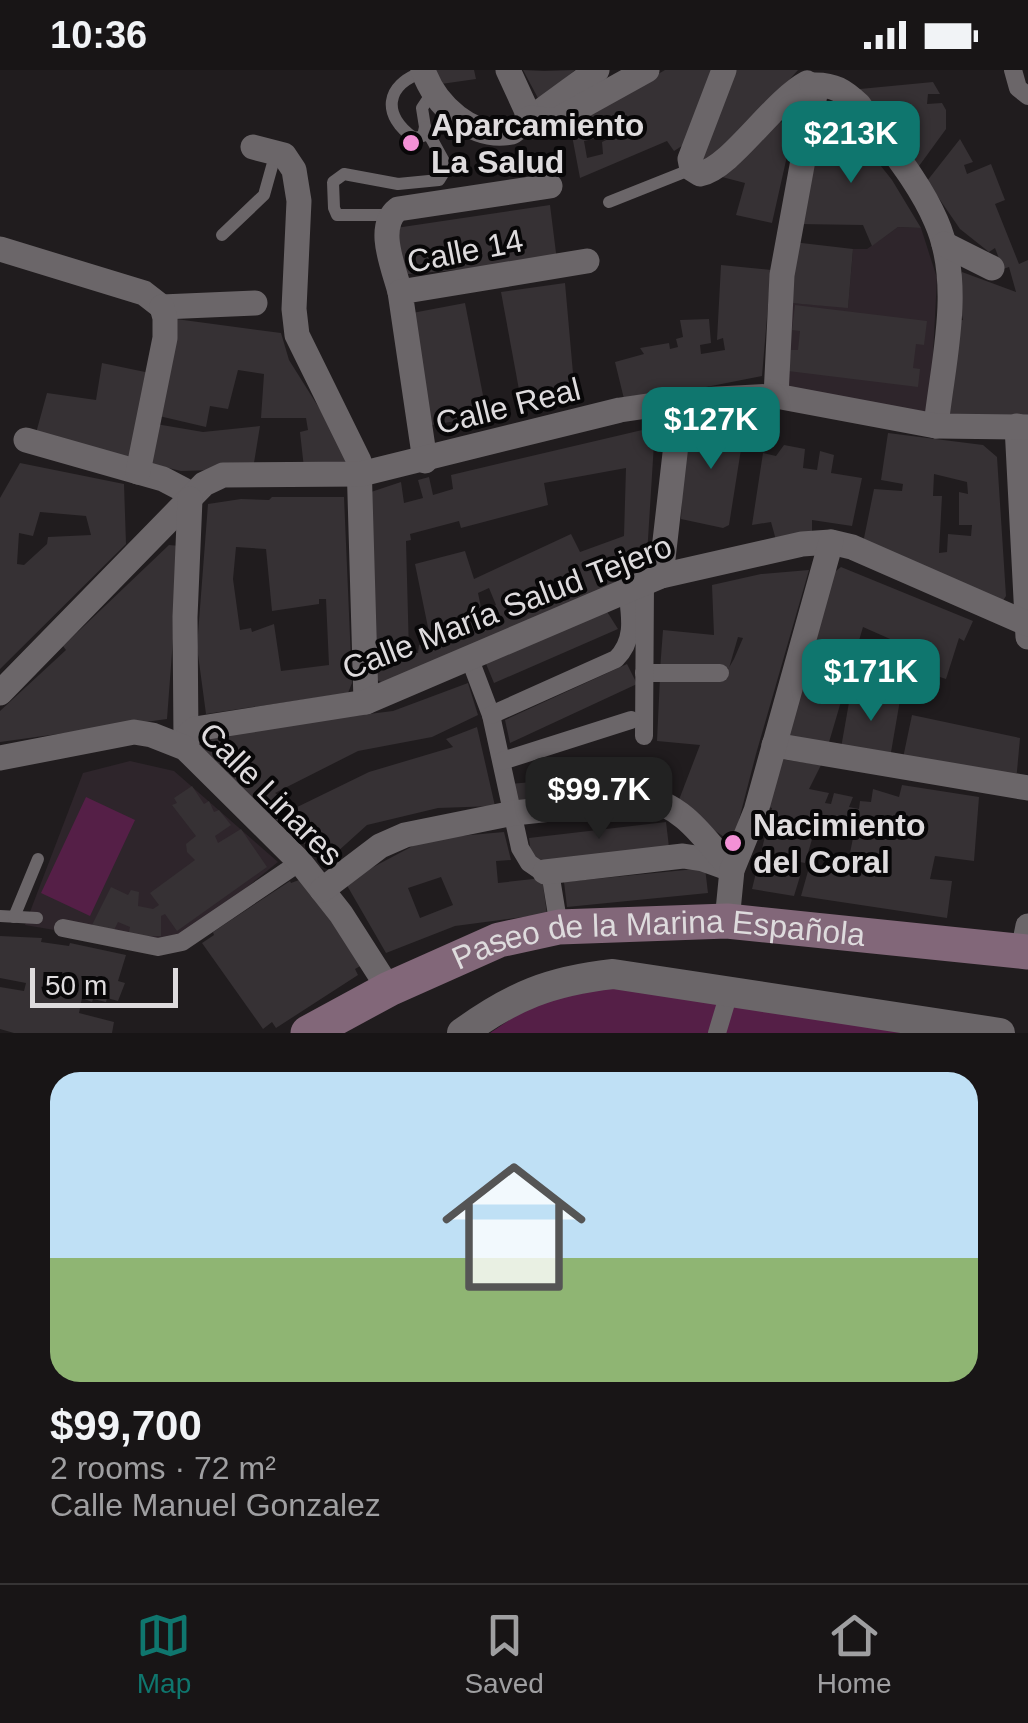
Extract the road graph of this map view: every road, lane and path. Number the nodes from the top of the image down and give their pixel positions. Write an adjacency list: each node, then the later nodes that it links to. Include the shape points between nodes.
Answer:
1 (508, 70): 9 (street)
2 (598, 70): 9 (street)
3 (646, 70): 9 (street, via 555,121)
4 (724, 70): 12 (street, via 695,141)
5 (1013, 70): 8 (street)
6 (816, 77): 12 (street, via 708,172); 17 (street, via 859,105 924,200); 24 (street, via 782,275)
7 (426, 78): 9 (street, via 462,120 501,134); 10 (lane); 10 (lane, via 412,75 391,106 398,127 414,138)
8 (1028, 96)
9 (530, 118)
10 (426, 127): 15 (lane, via 446,166 439,180 398,184 344,174 334,182 337,215)
11 (264, 149): 16 (lane, via 264,195); 31 (street, via 291,162 299,200 298,335)
12 (692, 168): 14 (lane)
13 (550, 186): 15 (street, via 407,206)
14 (609, 202)
15 (390, 215): 21 (street, via 386,230)
16 (222, 235)
17 (944, 244): 20 (street); 26 (street, via 951,292)
18 (1, 249): 23 (street, via 144,293)
19 (587, 262): 21 (street, Calle 14)
20 (992, 268)
21 (400, 292): 29 (street, Calle 14)
22 (256, 303): 23 (street)
23 (162, 307): 30 (street, via 165,338)
24 (776, 396): 25 (street, Calle Real); 26 (street, Calle Real)
25 (681, 401): 29 (street, Calle Real, via 620,410); 34 (street)
26 (936, 426): 27 (street, Calle Real)
27 (1022, 426): 35 (street)
28 (26, 440): 30 (street)
29 (425, 461): 31 (street, Calle Real)
30 (138, 472): 32 (street, via 174,483)
31 (361, 474): 32 (street, Calle Real, via 223,475); 41 (street)
32 (190, 499): 40 (street, Calle Real); 45 (street)
33 (831, 542): 34 (street, Calle María Salud Tejero); 35 (street, Calle María Salud Tejero); 46 (street)
34 (644, 583): 37 (street, Calle María Salud Tejero); 39 (street); 42 (street, via 616,659)
35 (1027, 624): 36 (street)
36 (1028, 637)
37 (469, 657): 41 (street, Calle María Salud Tejero); 42 (street)
38 (720, 672): 39 (street)
39 (644, 673): 44 (street)
40 (0, 693)
41 (366, 702): 45 (street, Calle María Salud Tejero, via 196,729)
42 (491, 715): 48 (street)
43 (631, 720): 48 (street)
44 (644, 736)
45 (186, 744): 47 (street, Calle Linares, via 115,733); 52 (street, Calle Linares)
46 (774, 745): 49 (street); 53 (street)
47 (0, 758)
48 (502, 761): 50 (street)
49 (1028, 788)
50 (514, 813): 53 (street, via 659,800 674,807); 54 (street, via 523,856); 55 (street, via 405,834)
51 (38, 860): 56 (lane)
52 (300, 862): 55 (street, Calle Linares); 60 (street, via 182,942 158,948)
53 (732, 870): 54 (street, via 683,856); 58 (street)
54 (545, 872): 59 (street)
55 (322, 890): 62 (street, Calle Linares)
56 (7, 916): 57 (lane)
57 (37, 918)
58 (728, 922): 59 (main road, Paseo de la Marina Española); 61 (main road, Paseo de la Marina Española)
59 (559, 927): 62 (main road, Paseo de la Marina Española, via 498,940)
60 (63, 928)
61 (1026, 943)
62 (388, 989): 64 (main road, Paseo de la Marina Española)
63 (729, 993): 65 (street, via 613,974 584,978 508,1001); 66 (street); 67 (street)
64 (308, 1033)
65 (462, 1033)
66 (717, 1033)
67 (1000, 1033)

